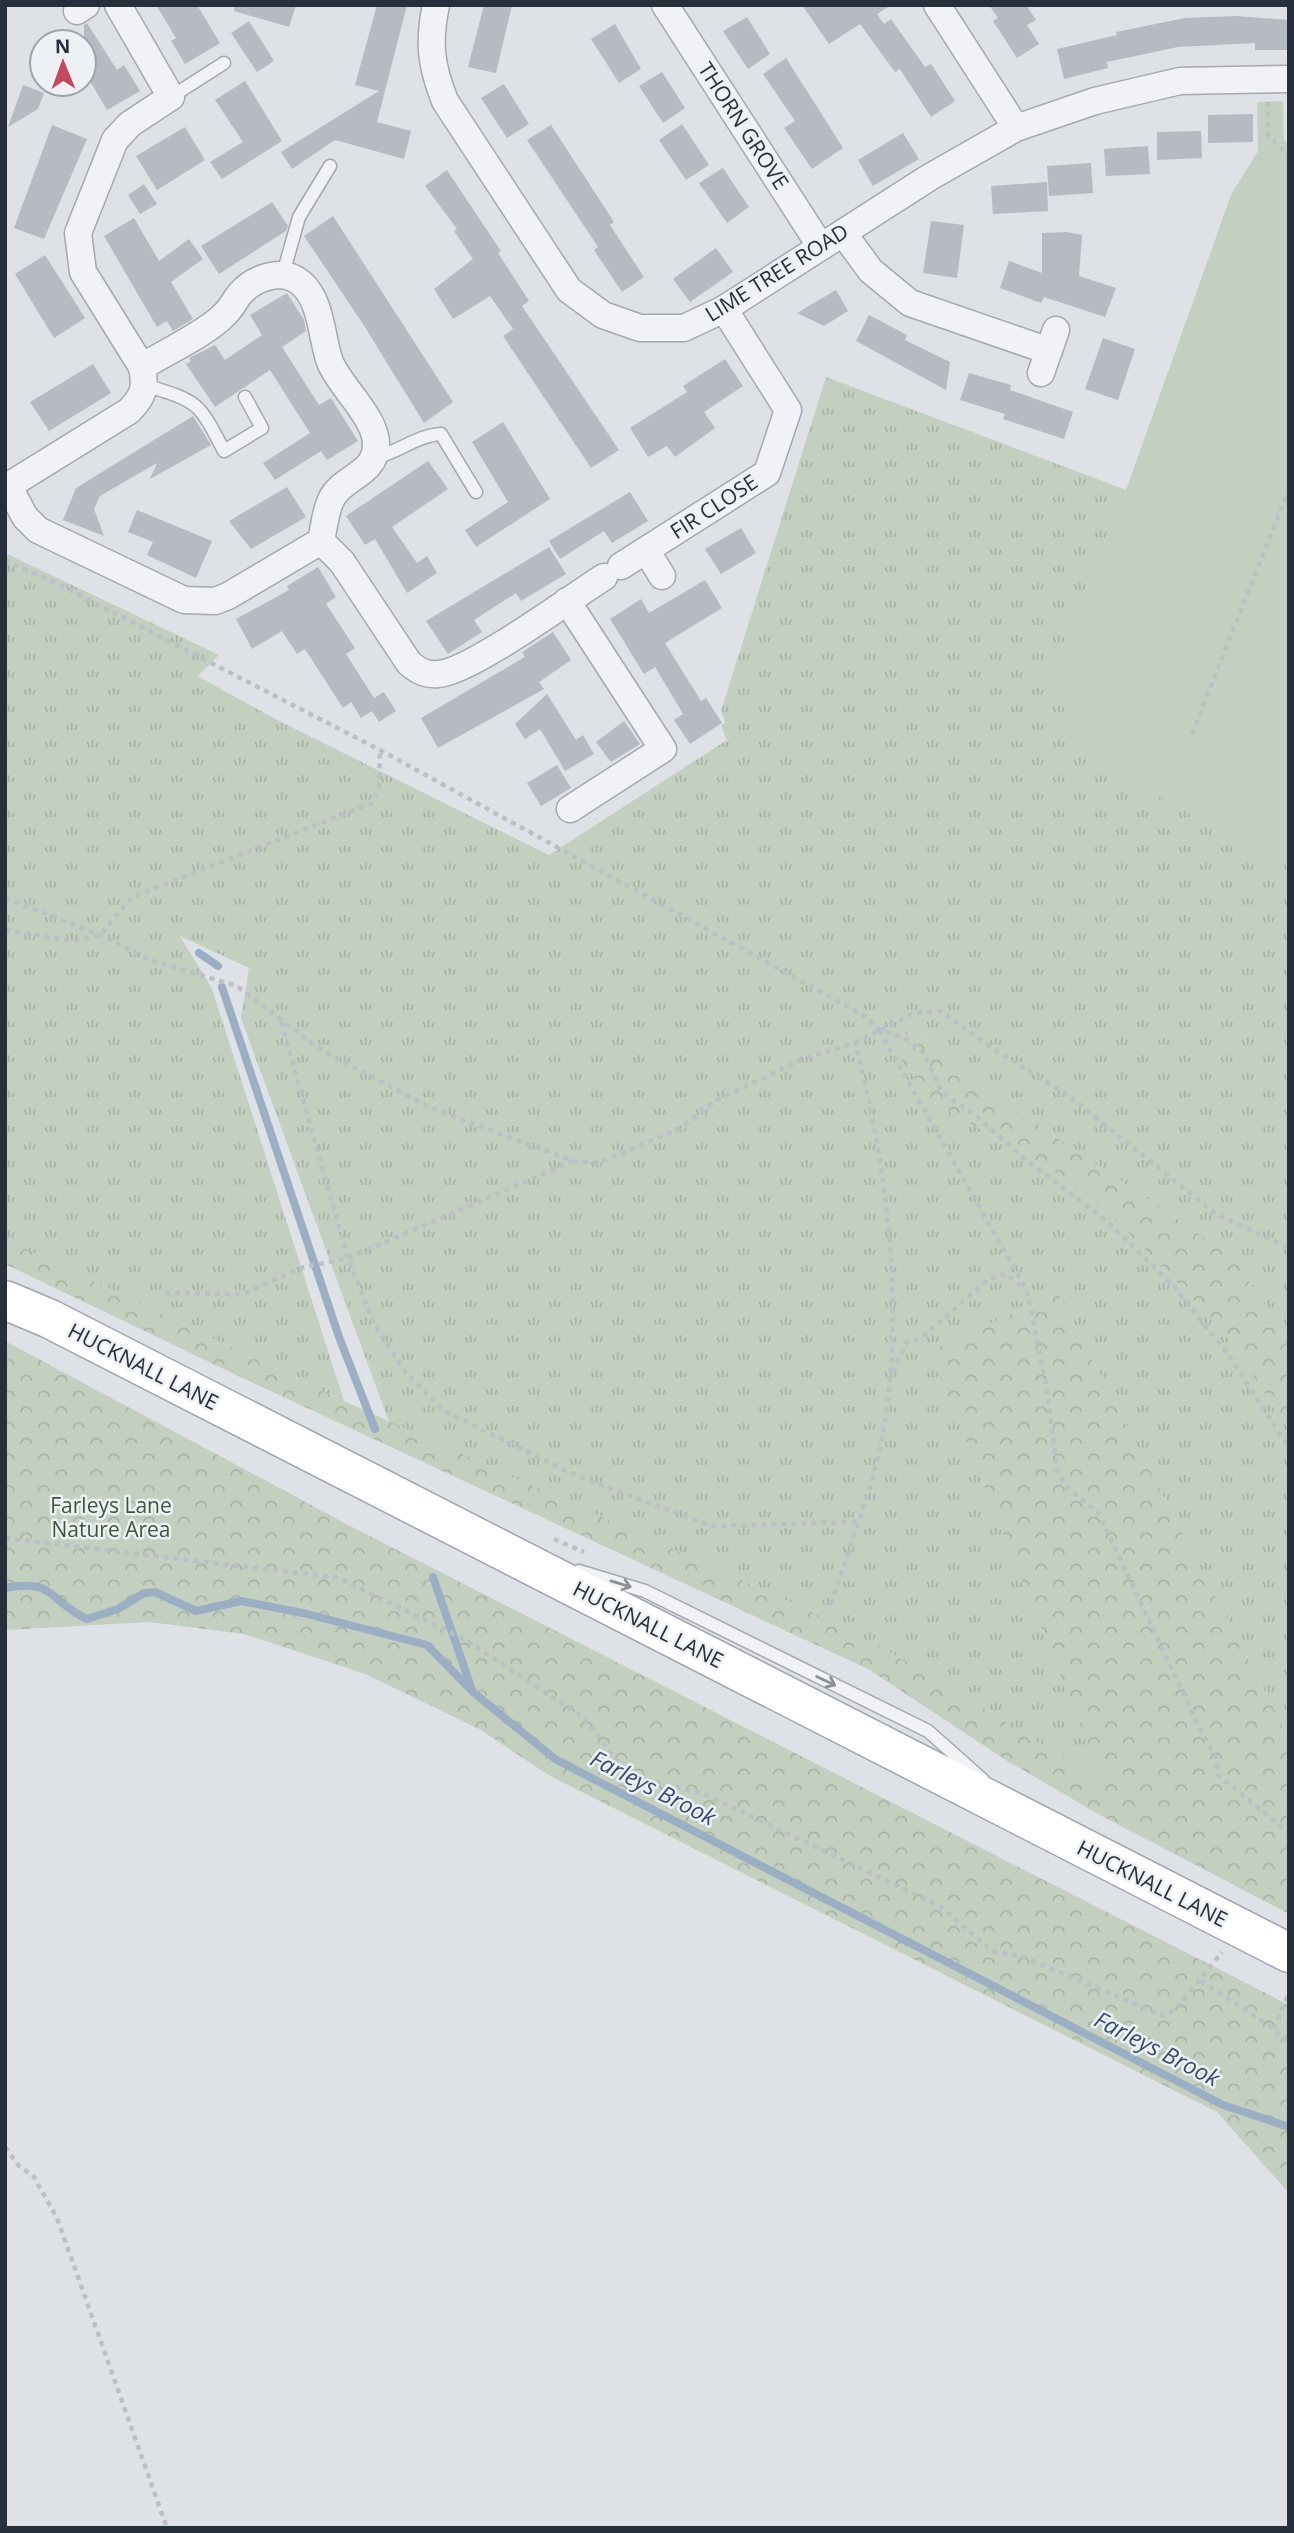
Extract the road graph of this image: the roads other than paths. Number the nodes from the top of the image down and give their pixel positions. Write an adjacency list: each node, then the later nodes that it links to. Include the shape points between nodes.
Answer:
1 (118, 5): 7 (street)
2 (436, 5): 12 (street, LIME TREE ROAD, via 431,31 433,69 445,102 569,290 603,315 640,328 684,328)
3 (665, 5): 10 (street, THORN GROVE)
4 (937, 5): 8 (street)
5 (224, 63): 7 (lane)
6 (1278, 79): 8 (street, LIME TREE ROAD, via 1180,81 1095,100)
7 (172, 97): 14 (street, via 130,124 115,141 78,233 83,272)
8 (1016, 128): 10 (street, LIME TREE ROAD)
9 (330, 166): 11 (lane, via 299,218)
10 (832, 240): 12 (street, LIME TREE ROAD); 13 (street, THORN GROVE, via 910,303)
11 (284, 274): 14 (street, via 266,277 242,292 223,317); 16 (street, via 301,283 314,303 331,363 372,428)
12 (724, 309): 20 (street, FIR CLOSE, via 788,410 767,473)
13 (1048, 351)
14 (143, 376): 15 (lane, via 201,408 224,451 262,428); 17 (street, via 140,400 129,411)
15 (245, 397)
16 (373, 458): 18 (lane, via 441,434); 19 (street, via 331,499)
17 (7, 487): 19 (street, via 38,530 184,600 215,601 228,596)
18 (476, 492)
19 (321, 541): 22 (street, FIR CLOSE, via 342,562 403,655 420,672 437,674 461,667)
20 (646, 550): 21 (street, FIR CLOSE); 22 (street, FIR CLOSE)
21 (662, 576)
22 (567, 601): 23 (street, via 663,749)
23 (570, 809)
24 (5, 1300): 25 (main road, HUCKNALL LANE)
25 (1289, 1953)

